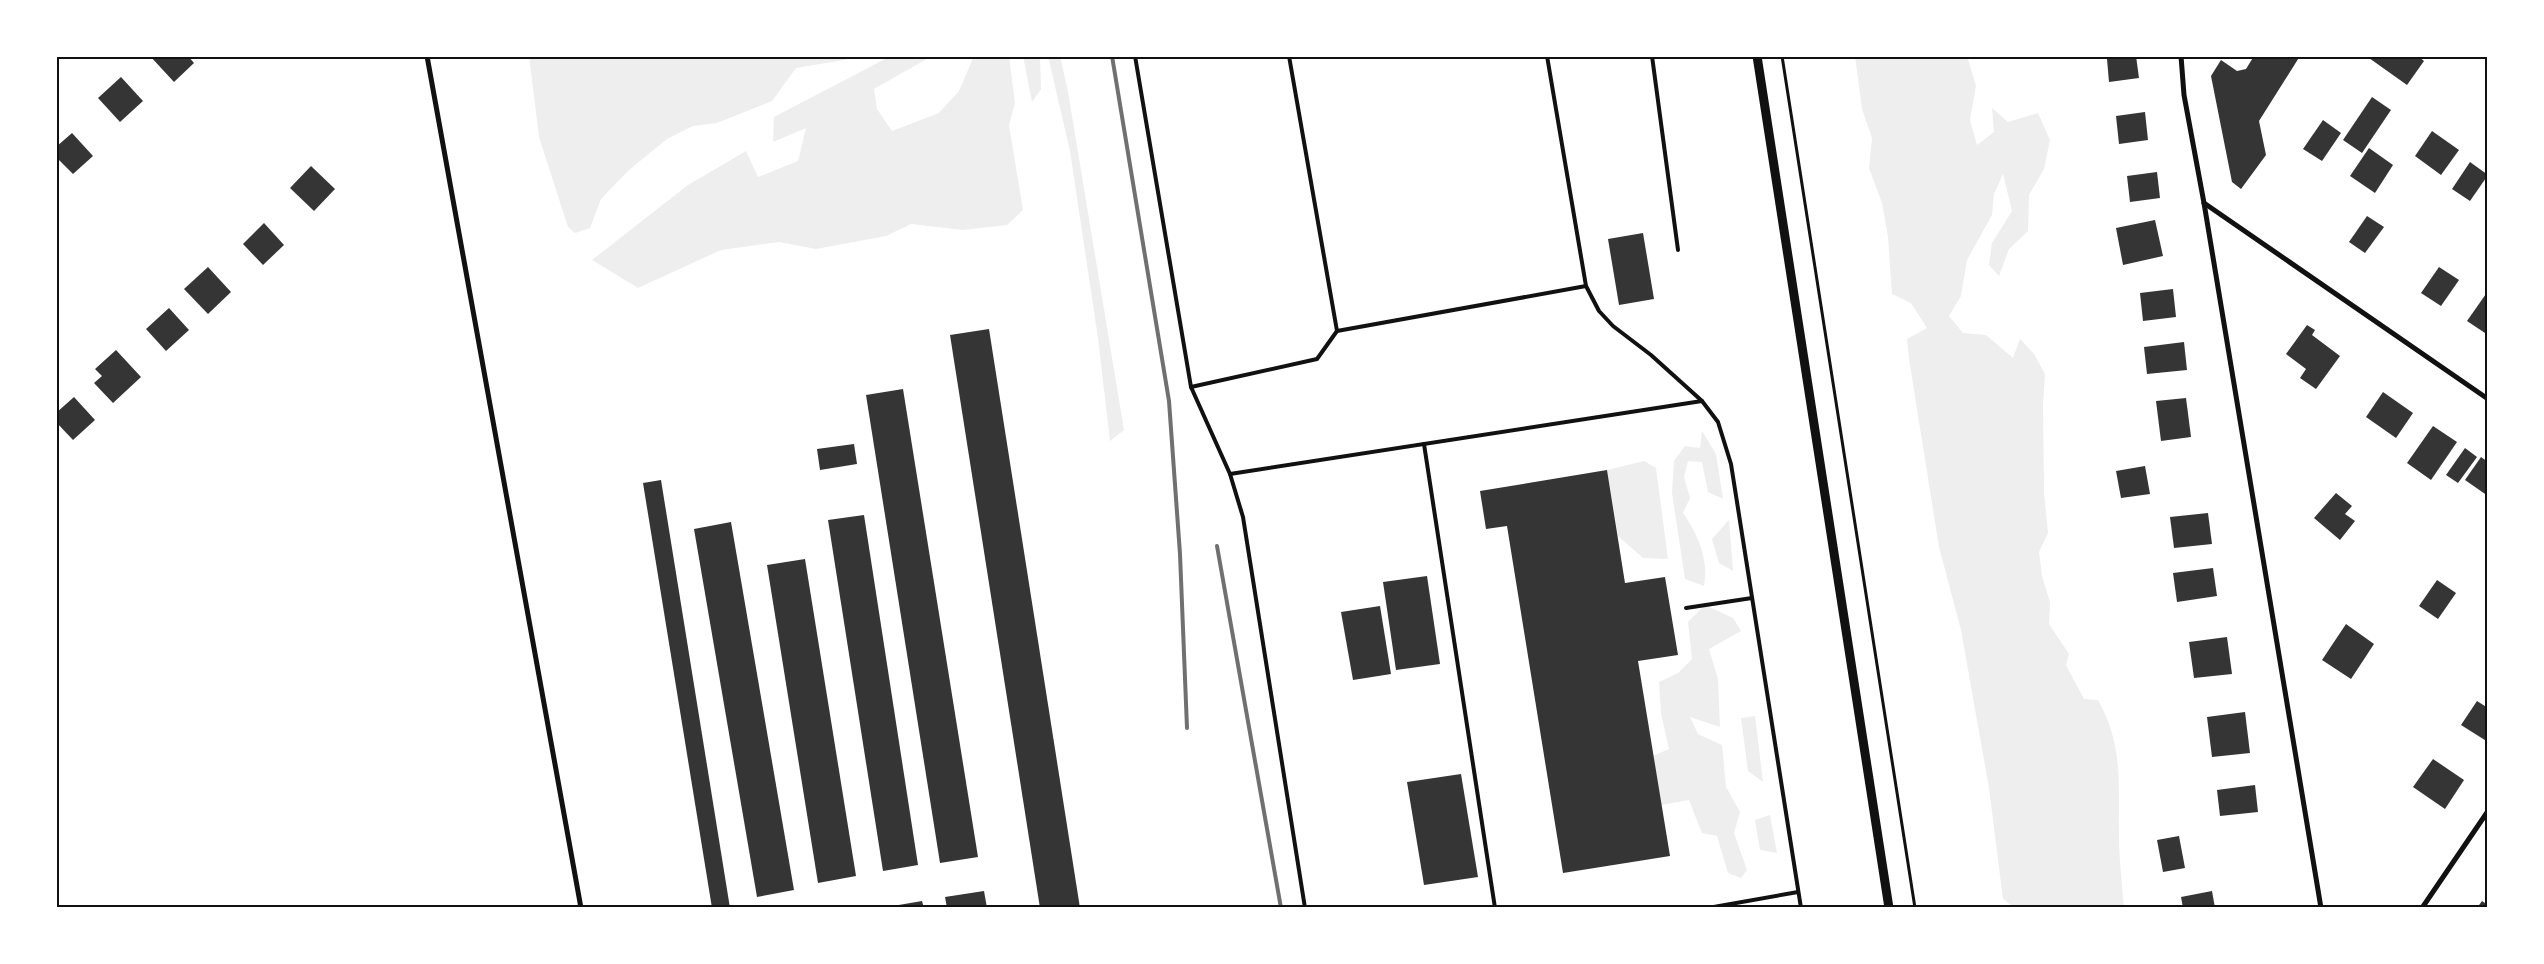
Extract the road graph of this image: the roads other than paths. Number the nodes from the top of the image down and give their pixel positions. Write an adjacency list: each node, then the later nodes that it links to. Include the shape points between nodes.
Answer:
1 (427, 56): 21 (street)
2 (1135, 56): 12 (lane)
3 (1289, 56): 11 (lane)
4 (1547, 56): 10 (lane)
5 (1652, 56): 9 (lane)
6 (1757, 56): 26 (street)
7 (2181, 56): 8 (street, via 2184,95)
8 (2204, 202): 13 (street); 27 (street)
9 (1678, 250)
10 (1586, 286): 11 (lane); 14 (lane, via 1599,311 1613,326 1652,355)
11 (1337, 331): 12 (lane, via 1317,359)
12 (1191, 387): 16 (lane)
13 (2488, 399)
14 (1702, 401): 15 (lane); 17 (lane, via 1718,422 1731,464)
15 (1424, 444): 16 (lane); 23 (lane)
16 (1230, 474): 22 (lane, via 1244,517)
17 (1752, 598): 18 (lane); 20 (lane)
18 (1686, 608)
19 (2488, 811): 28 (street)
20 (1798, 892): 24 (lane); 25 (lane)
21 (581, 908)
22 (1305, 908)
23 (1495, 908)
24 (1708, 908)
25 (1800, 908)
26 (1889, 908)
27 (2321, 908)
28 (2422, 908)

